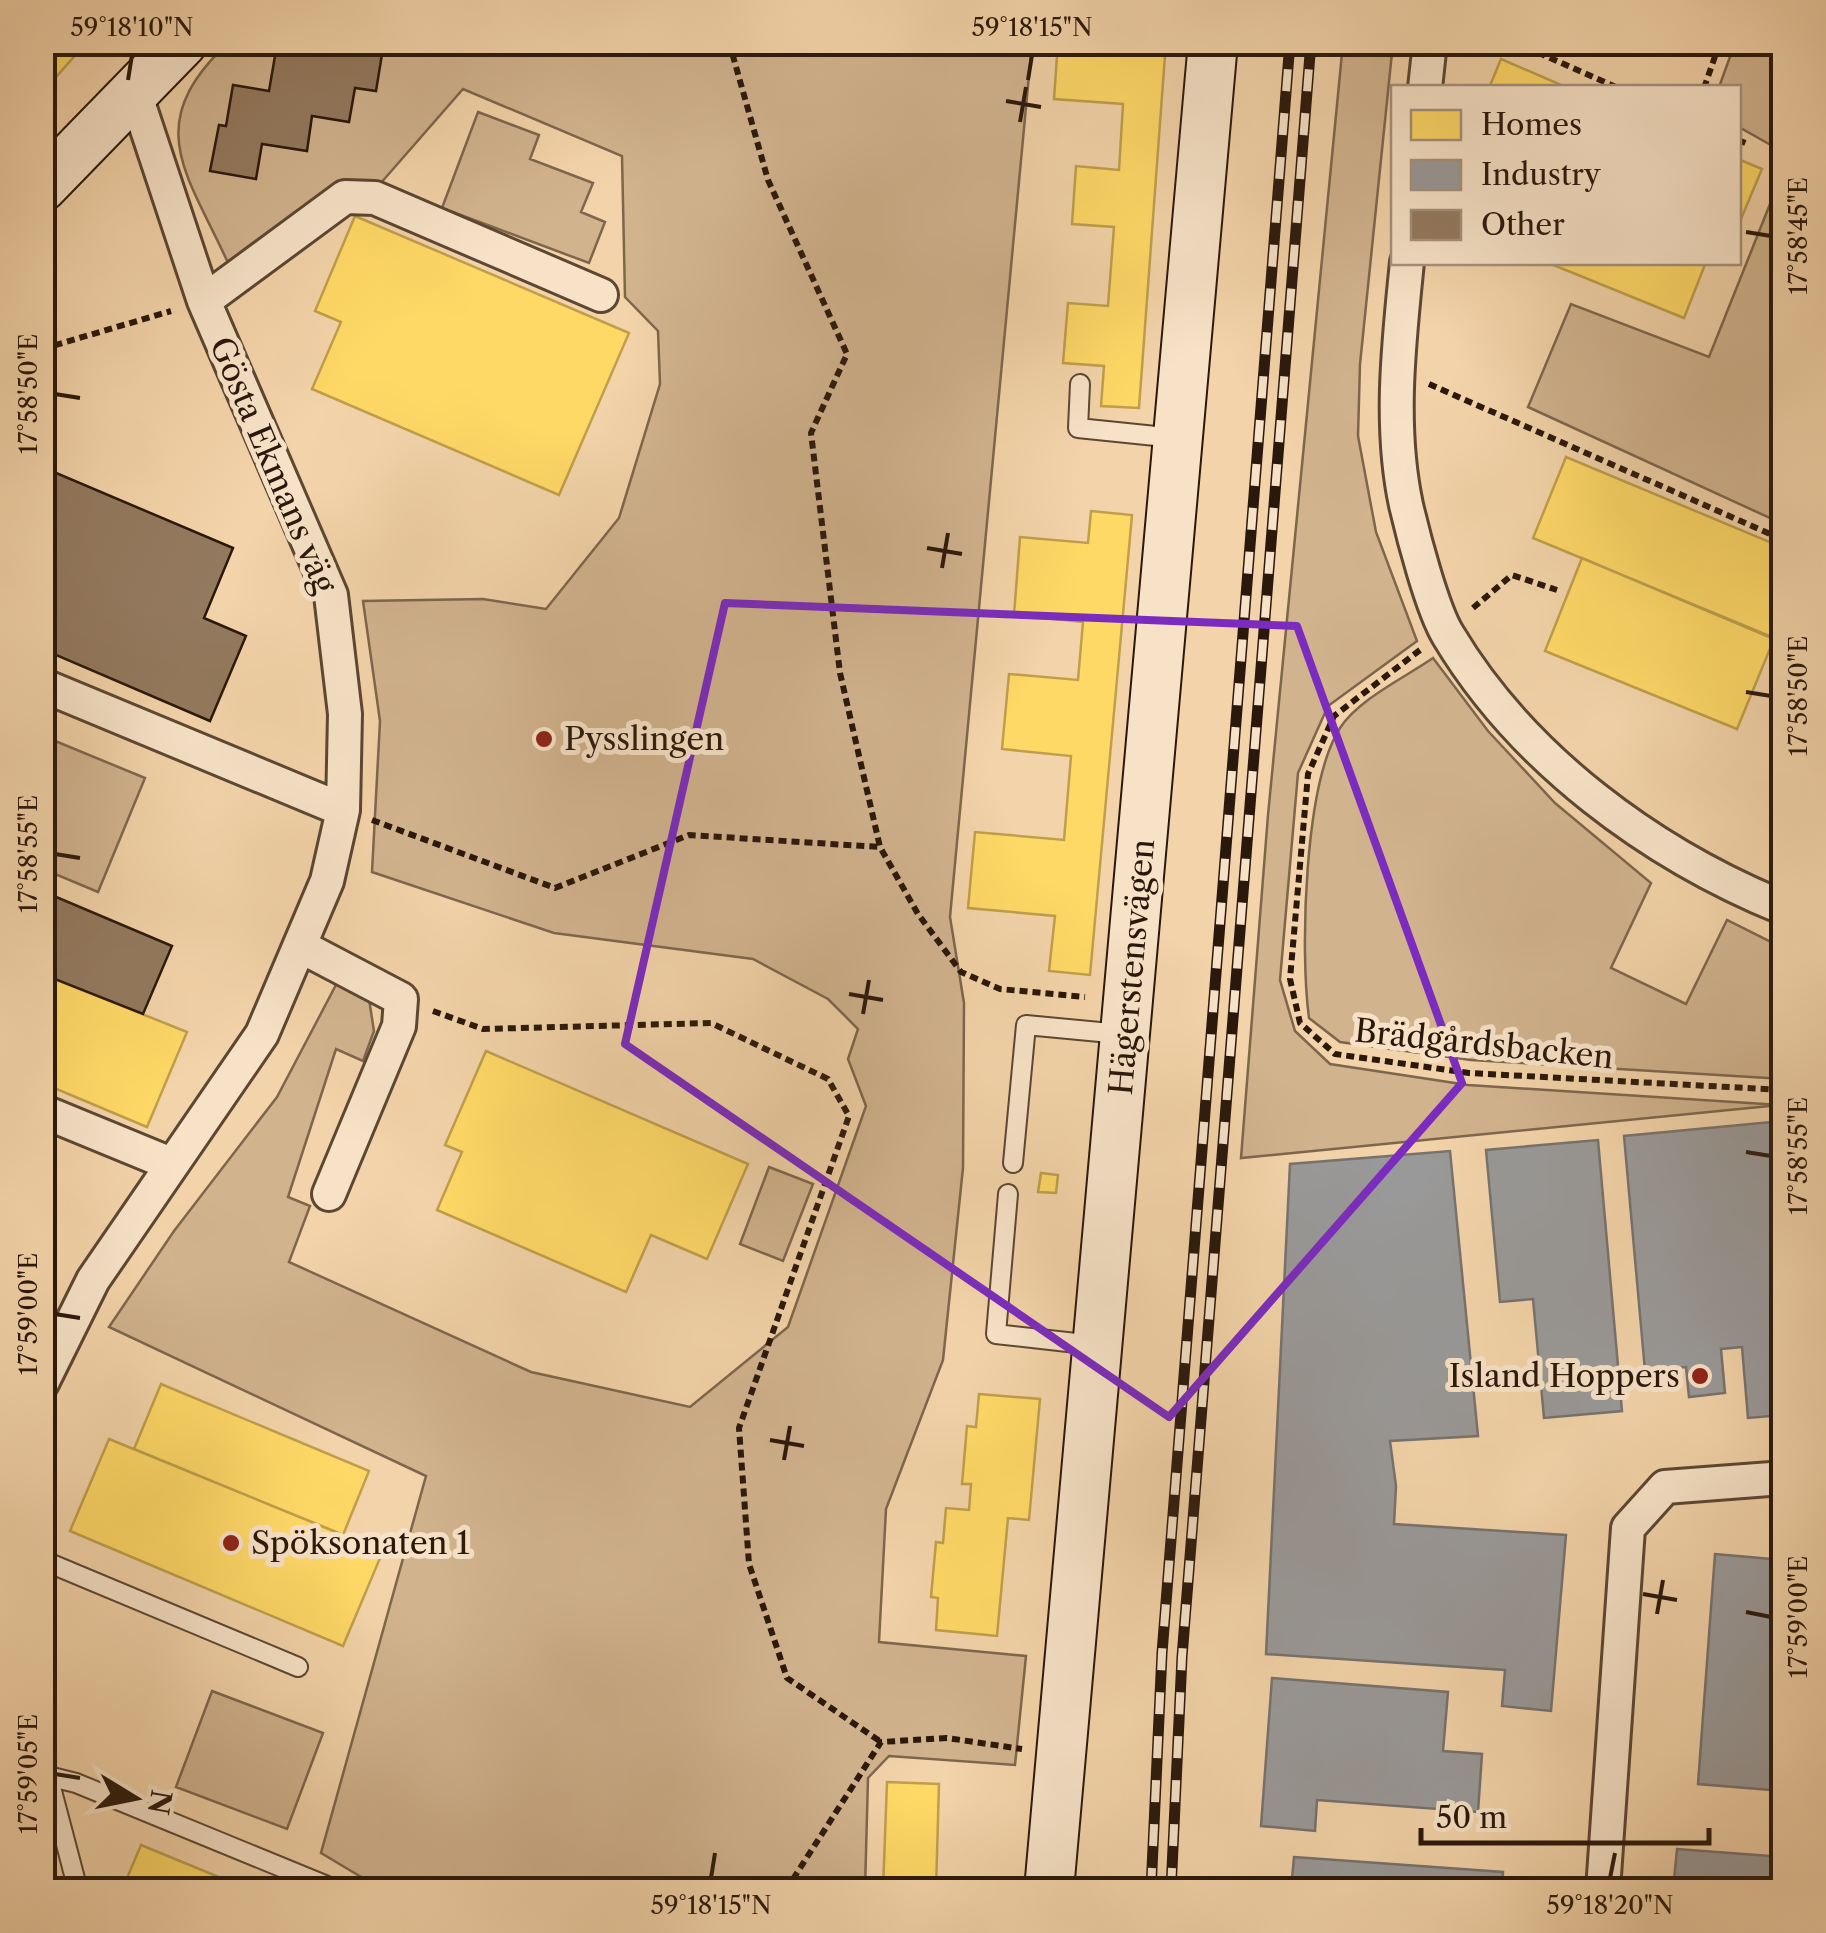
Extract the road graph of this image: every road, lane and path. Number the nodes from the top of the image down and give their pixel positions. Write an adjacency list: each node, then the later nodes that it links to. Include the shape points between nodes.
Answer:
1 (182, 42): 10 (street)
2 (729, 42): 26 (path, via 768,180 848,354 811,433 840,673)
3 (1212, 42): 20 (street, Hägerstensvägen)
4 (1430, 42): 7 (street)
5 (1514, 42): 8 (path)
6 (1720, 42): 9 (path)
7 (1426, 85)
8 (1611, 85)
9 (1705, 85)
10 (134, 90): 13 (street); 16 (street, Gösta Ekmans väg)
11 (1741, 141): 12 (path)
12 (1750, 145)
13 (42, 187)
14 (1407, 265): 18 (street)
15 (601, 295): 16 (street, Gösta Ekmans väg, via 375,198 345,197)
16 (204, 302): 17 (path); 25 (street, Gösta Ekmans väg, via 331,595 344,714)
17 (42, 348)
18 (1396, 369): 21 (path); 23 (street, via 1406,503)
19 (1080, 384): 20 (lane, via 1078,428)
20 (1180, 439): 30 (street, Hägerstensvägen)
21 (1784, 540)
22 (1557, 590): 23 (path, Brädgårdsbacken, via 1512,575)
23 (1445, 631): 27 (street, via 1503,716 1605,807 1726,885); 31 (path, Brädgårdsbacken, via 1334,716 1308,774 1290,979 1300,1023 1335,1054 1470,1073)
24 (42, 685): 25 (street)
25 (343, 810): 26 (path, via 555,888 689,835); 28 (street, Gösta Ekmans väg, via 327,881)
26 (880, 846): 30 (path, via 961,972)
27 (1784, 908)
28 (302, 947): 29 (street); 33 (street, Gösta Ekmans väg, via 262,1034)
29 (400, 999): 35 (street, via 399,1026); 42 (path, via 483,1029 711,1024 828,1079 849,1116 739,1428 748,1564 787,1678)
30 (1111, 1016): 34 (lane, via 1026,1025); 37 (street, Hägerstensvägen)
31 (1784, 1090)
32 (42, 1110): 33 (street)
33 (171, 1164): 38 (street, Gösta Ekmans väg, via 92,1280)
34 (1013, 1164)
35 (329, 1194)
36 (1008, 1194): 37 (lane, via 996,1334)
37 (1100, 1346): 49 (street, Hägerstensvägen)
38 (42, 1383)
39 (1784, 1478): 50 (street, via 1666,1487 1628,1528)
40 (42, 1560): 41 (lane)
41 (298, 1667)
42 (880, 1742): 43 (path, via 946,1738); 48 (path)
43 (1028, 1750)
44 (42, 1753): 45 (lane)
45 (48, 1776): 46 (lane); 47 (lane)
46 (78, 1890)
47 (337, 1890)
48 (786, 1890)
49 (1048, 1890)
50 (1604, 1890)

